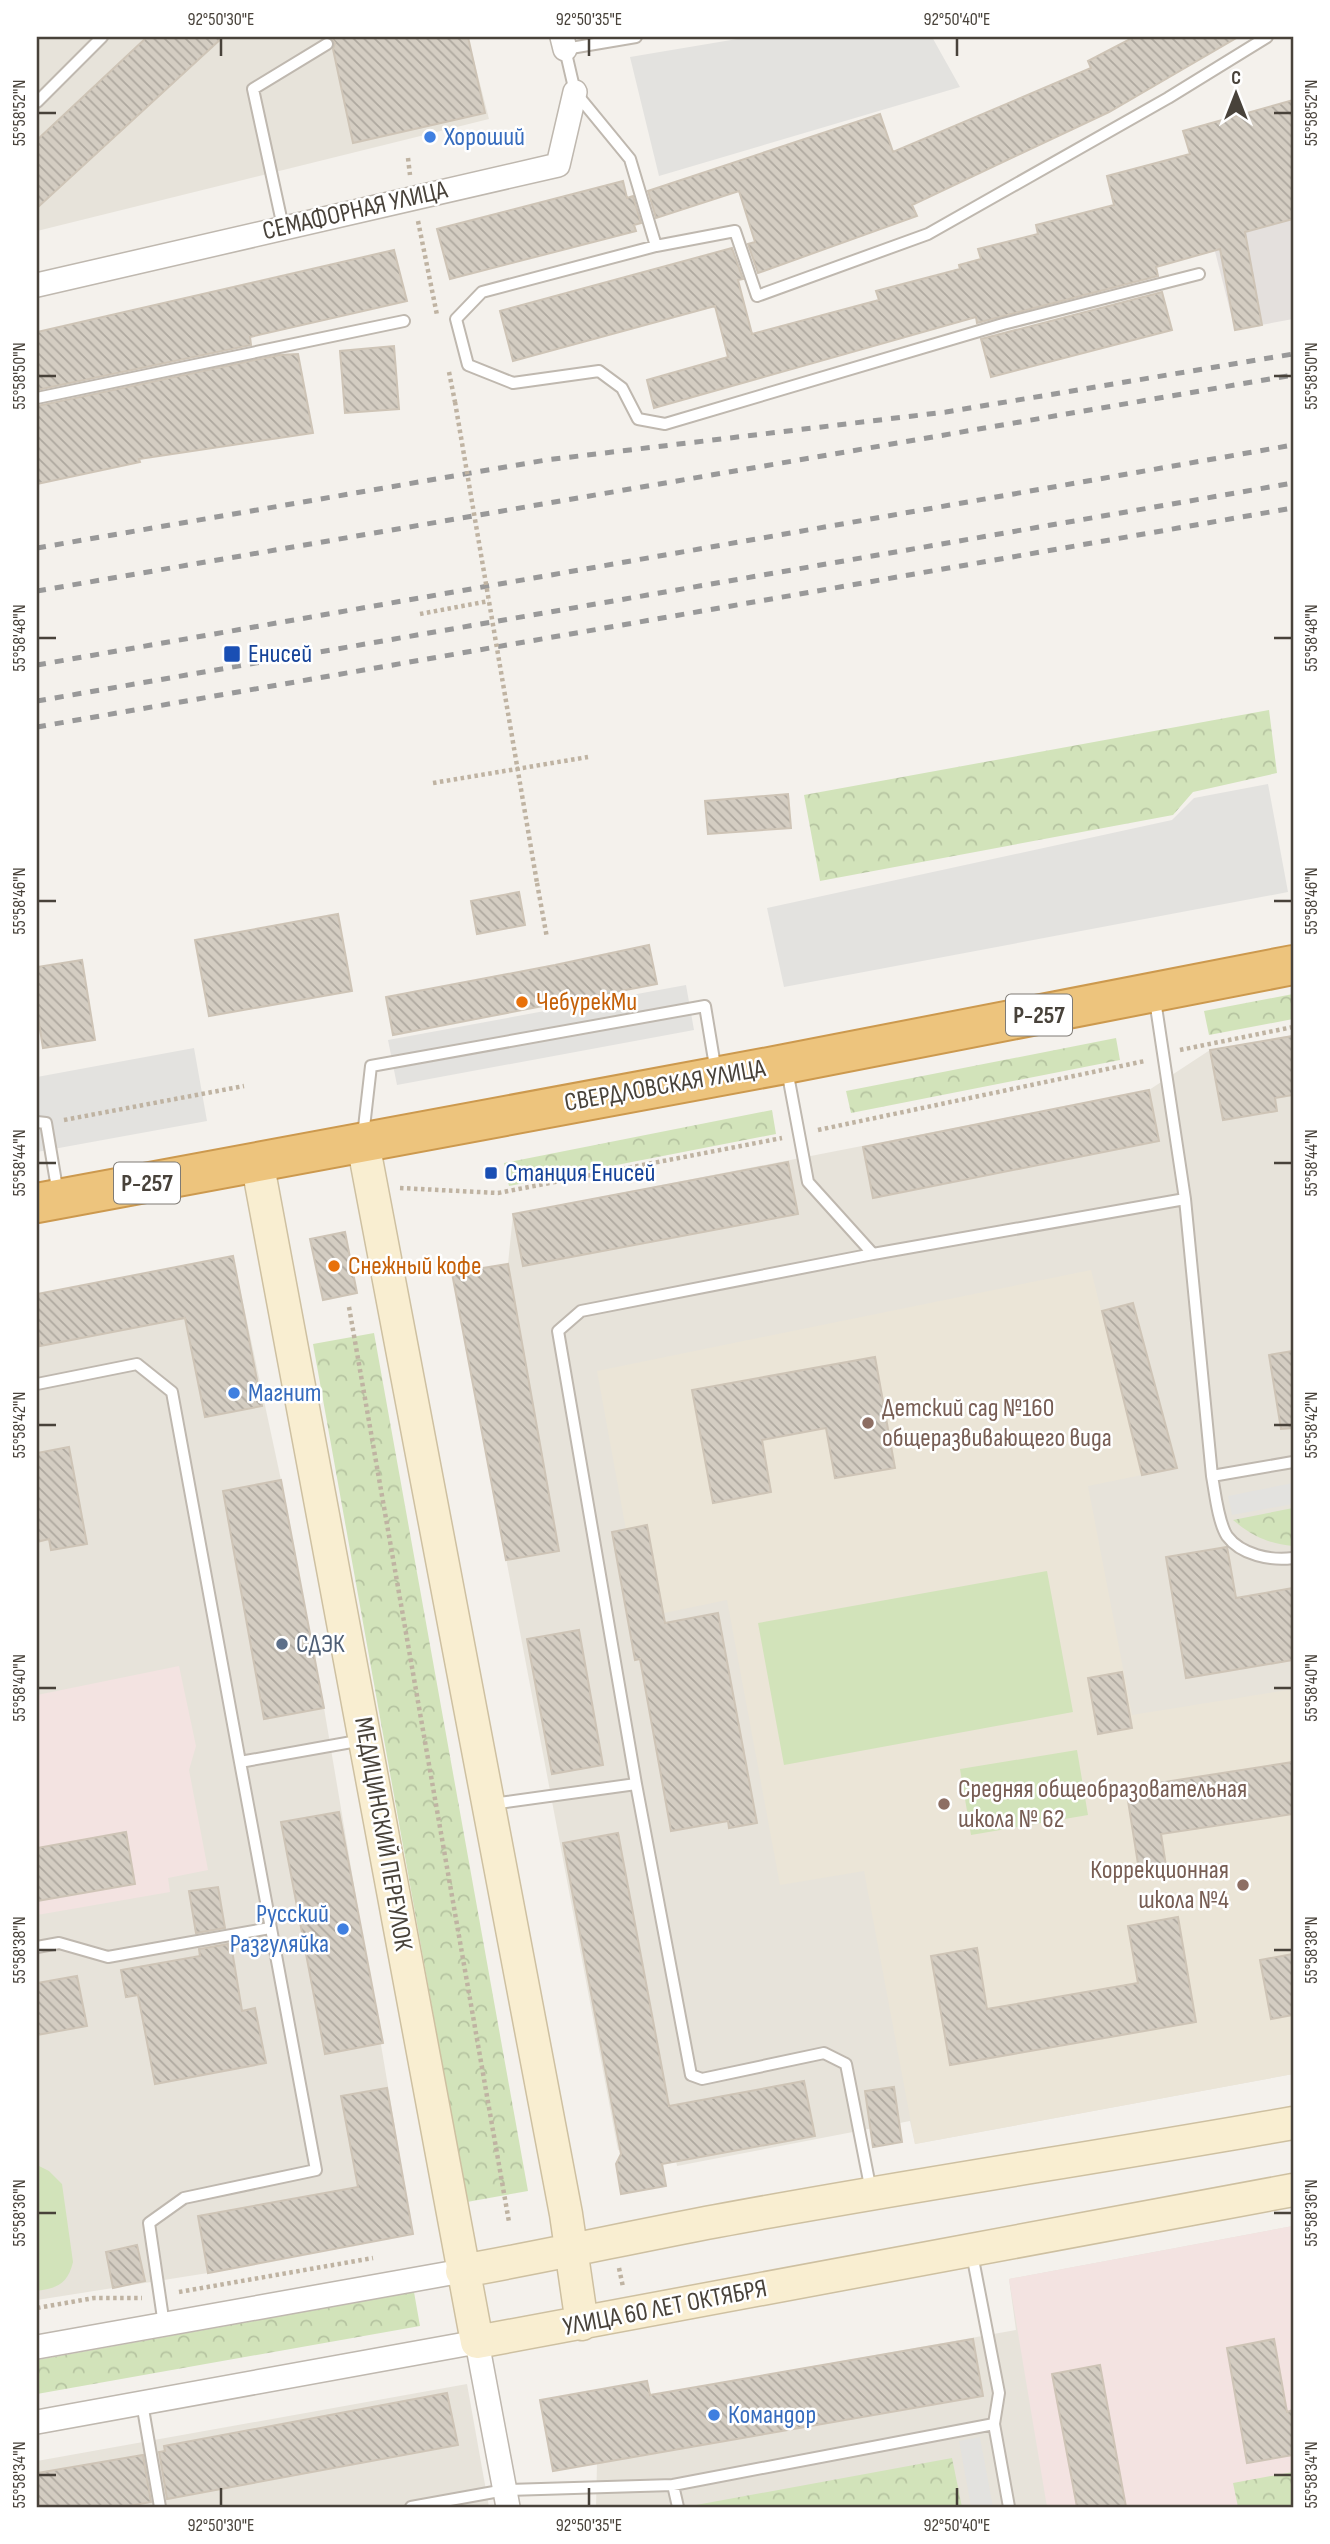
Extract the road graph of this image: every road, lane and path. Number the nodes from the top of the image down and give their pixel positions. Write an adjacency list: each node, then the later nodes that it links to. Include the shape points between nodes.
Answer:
1 (102, 37): 7 (lane)
2 (636, 37): 4 (lane, СЕМАФОРНАЯ УЛИЦА)
3 (1266, 37): 11 (lane, via 928,234 757,296 734,231)
4 (564, 43): 6 (lane, СЕМАФОРНАЯ УЛИЦА)
5 (327, 44): 10 (lane, via 253,89)
6 (575, 92): 9 (street, СЕМАФОРНАЯ УЛИЦА, via 558,165); 11 (lane, via 630,159)
7 (37, 102)
8 (408, 158): 9 (path)
9 (413, 199): 10 (street, СЕМАФОРНАЯ УЛИЦА); 14 (path)
10 (283, 227): 13 (street, СЕМАФОРНАЯ УЛИЦА)
11 (656, 246): 12 (lane, via 482,292 456,319 468,365 513,383 599,371 622,388 638,419 665,424 1003,324)
12 (1199, 274)
13 (37, 285)
14 (434, 302)
15 (404, 321): 16 (lane)
16 (37, 398)
17 (455, 402): 18 (path, bridge)
18 (489, 601): 19 (path); 21 (path, bridge)
19 (420, 614)
20 (588, 757): 21 (path)
21 (517, 769): 22 (path); 23 (path, bridge)
22 (433, 783)
23 (547, 938)
24 (1293, 965): 25 (highway, СВЕРДЛОВСКАЯ УЛИЦА / Р-257)
25 (1154, 992): 27 (lane); 28 (highway, СВЕРДЛОВСКАЯ УЛИЦА / Р-257)
26 (1293, 1027): 27 (path)
27 (1163, 1055): 32 (path); 36 (lane)
28 (785, 1064): 29 (highway, СВЕРДЛОВСКАЯ УЛИЦА / Р-257); 32 (lane)
29 (717, 1076): 33 (highway, СВЕРДЛОВСКАЯ УЛИЦА / Р-257); 33 (lane, via 705,1006 371,1066)
30 (243, 1086): 31 (path)
31 (42, 1123): 37 (lane)
32 (799, 1134): 35 (path, via 498,1193); 38 (lane, via 808,1182)
33 (363, 1143): 34 (highway, СВЕРДЛОВСКАЯ УЛИЦА / Р-257); 47 (main road)
34 (257, 1161): 37 (highway, СВЕРДЛОВСКАЯ УЛИЦА / Р-257); 44 (main road, МЕДИЦИНСКИЙ ПЕРЕУЛОК)
35 (400, 1188)
36 (1185, 1199): 38 (lane); 42 (lane)
37 (48, 1201)
38 (873, 1254): 46 (lane, via 581,1311 558,1331)
39 (349, 1307): 53 (path)
40 (37, 1384): 45 (lane, via 137,1364 172,1392)
41 (1293, 1462): 42 (lane)
42 (1212, 1476): 43 (lane, via 1227,1536 1252,1555)
43 (1293, 1559)
44 (366, 1739): 45 (lane); 57 (main road, МЕДИЦИНСКИЙ ПЕРЕУЛОК)
45 (240, 1762): 48 (lane)
46 (636, 1784): 47 (lane); 52 (lane, via 691,2075 702,2079 824,2053 846,2064)
47 (488, 1804): 54 (main road)
48 (270, 1928): 49 (lane, via 108,1957 59,1943); 58 (lane, via 316,2170 184,2197 149,2222)
49 (37, 1947)
50 (1293, 2123): 52 (main road)
51 (1293, 2190): 55 (main road, УЛИЦА 60 ЛЕТ ОКТЯБРЯ)
52 (871, 2194): 54 (main road)
53 (509, 2222)
54 (572, 2251): 57 (main road); 60 (main road)
55 (972, 2251): 60 (main road, УЛИЦА 60 ЛЕТ ОКТЯБРЯ); 66 (lane, via 999,2393)
56 (386, 2256): 58 (path)
57 (462, 2271): 61 (street); 62 (main road, МЕДИЦИНСКИЙ ПЕРЕУЛОК)
58 (160, 2295): 59 (path, via 94,2298); 61 (lane)
59 (37, 2308)
60 (582, 2324): 62 (main road, УЛИЦА 60 ЛЕТ ОКТЯБРЯ)
61 (164, 2325): 63 (street)
62 (477, 2342): 64 (street, УЛИЦА 60 ЛЕТ ОКТЯБРЯ); 68 (street, МЕДИЦИНСКИЙ ПЕРЕУЛОК)
63 (37, 2347)
64 (142, 2403): 65 (street, УЛИЦА 60 ЛЕТ ОКТЯБРЯ); 69 (lane)
65 (37, 2423)
66 (994, 2424): 67 (lane); 72 (lane)
67 (673, 2485): 68 (lane); 71 (lane)
68 (506, 2499): 70 (lane)
69 (160, 2507)
70 (411, 2507)
71 (678, 2507)
72 (1009, 2507)

